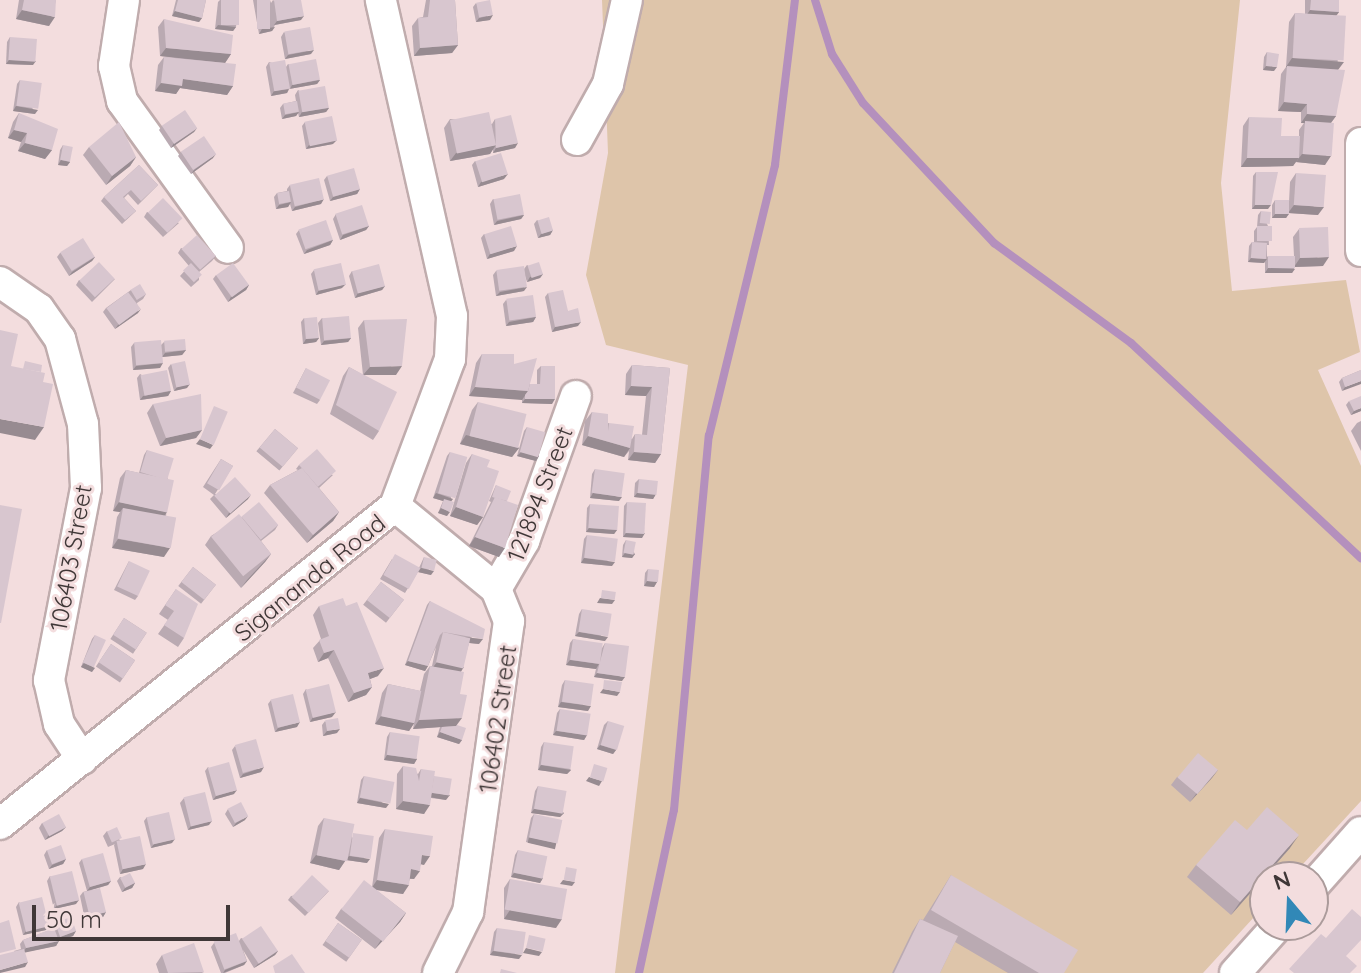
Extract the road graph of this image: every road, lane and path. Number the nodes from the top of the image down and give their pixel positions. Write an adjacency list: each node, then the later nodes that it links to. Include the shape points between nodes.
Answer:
1 (124, 0): 6 (street, via 114,66 122,101)
2 (381, 0): 10 (street, Sigananda Road, via 452,316 450,359)
3 (627, 0): 4 (street, via 608,84)
4 (577, 140)
5 (1361, 143): 7 (street)
6 (228, 248)
7 (1361, 251)
8 (0, 282): 12 (street, 106403 Street, via 39,309 60,339 83,424 86,488 49,680 59,724)
9 (576, 396): 11 (street, 121894 Street, via 524,541)
10 (395, 506): 11 (street); 12 (street, Sigananda Road)
11 (496, 589): 17 (street, 106402 Street, via 510,651 468,912)
12 (82, 759): 13 (street, Sigananda Road)
13 (0, 824)
14 (1361, 832): 15 (street)
15 (1329, 868)
16 (1264, 941): 18 (street)
17 (438, 973)
18 (1235, 973)

